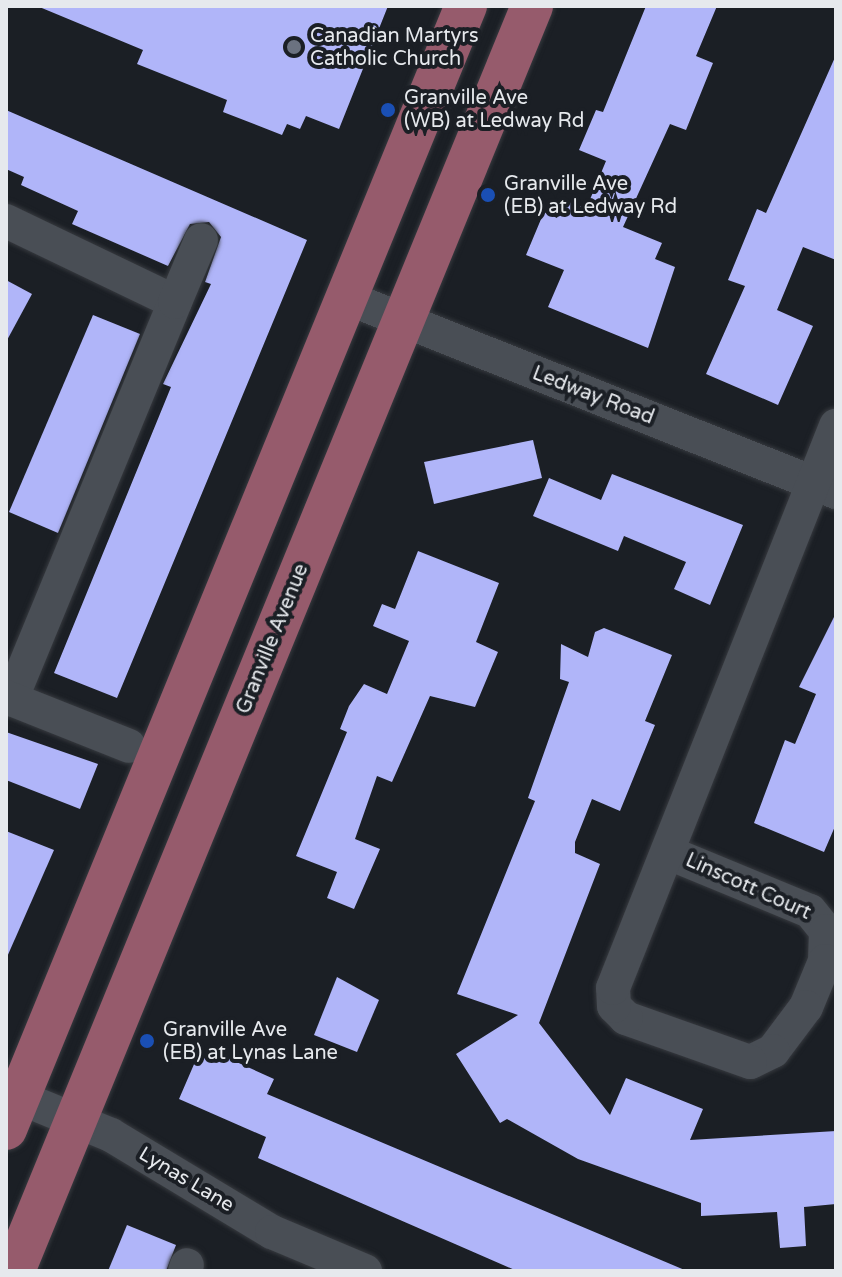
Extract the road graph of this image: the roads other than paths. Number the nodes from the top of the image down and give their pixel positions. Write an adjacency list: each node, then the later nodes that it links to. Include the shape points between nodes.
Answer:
1 (466, 6): 5 (main road)
2 (532, 6): 7 (main road, Granville Avenue)
3 (6, 221): 6 (street)
4 (201, 240): 6 (street)
5 (350, 299): 7 (street, Ledway Road); 13 (main road)
6 (175, 302): 10 (street)
7 (404, 321): 9 (street, Ledway Road); 14 (main road, Granville Avenue)
8 (836, 426): 9 (street, Linscott Court)
9 (824, 487): 12 (street, Linscott Court)
10 (8, 698): 11 (street)
11 (129, 746)
12 (669, 853): 12 (street, Linscott Court, via 613,988 614,1006 626,1018 750,1062 773,1051 819,978 826,931 810,911)
13 (10, 1106): 14 (street, Lynas Lane)
14 (74, 1120): 15 (main road, Granville Avenue); 16 (street, Lynas Lane, via 272,1232)
15 (14, 1271)
16 (365, 1271)

